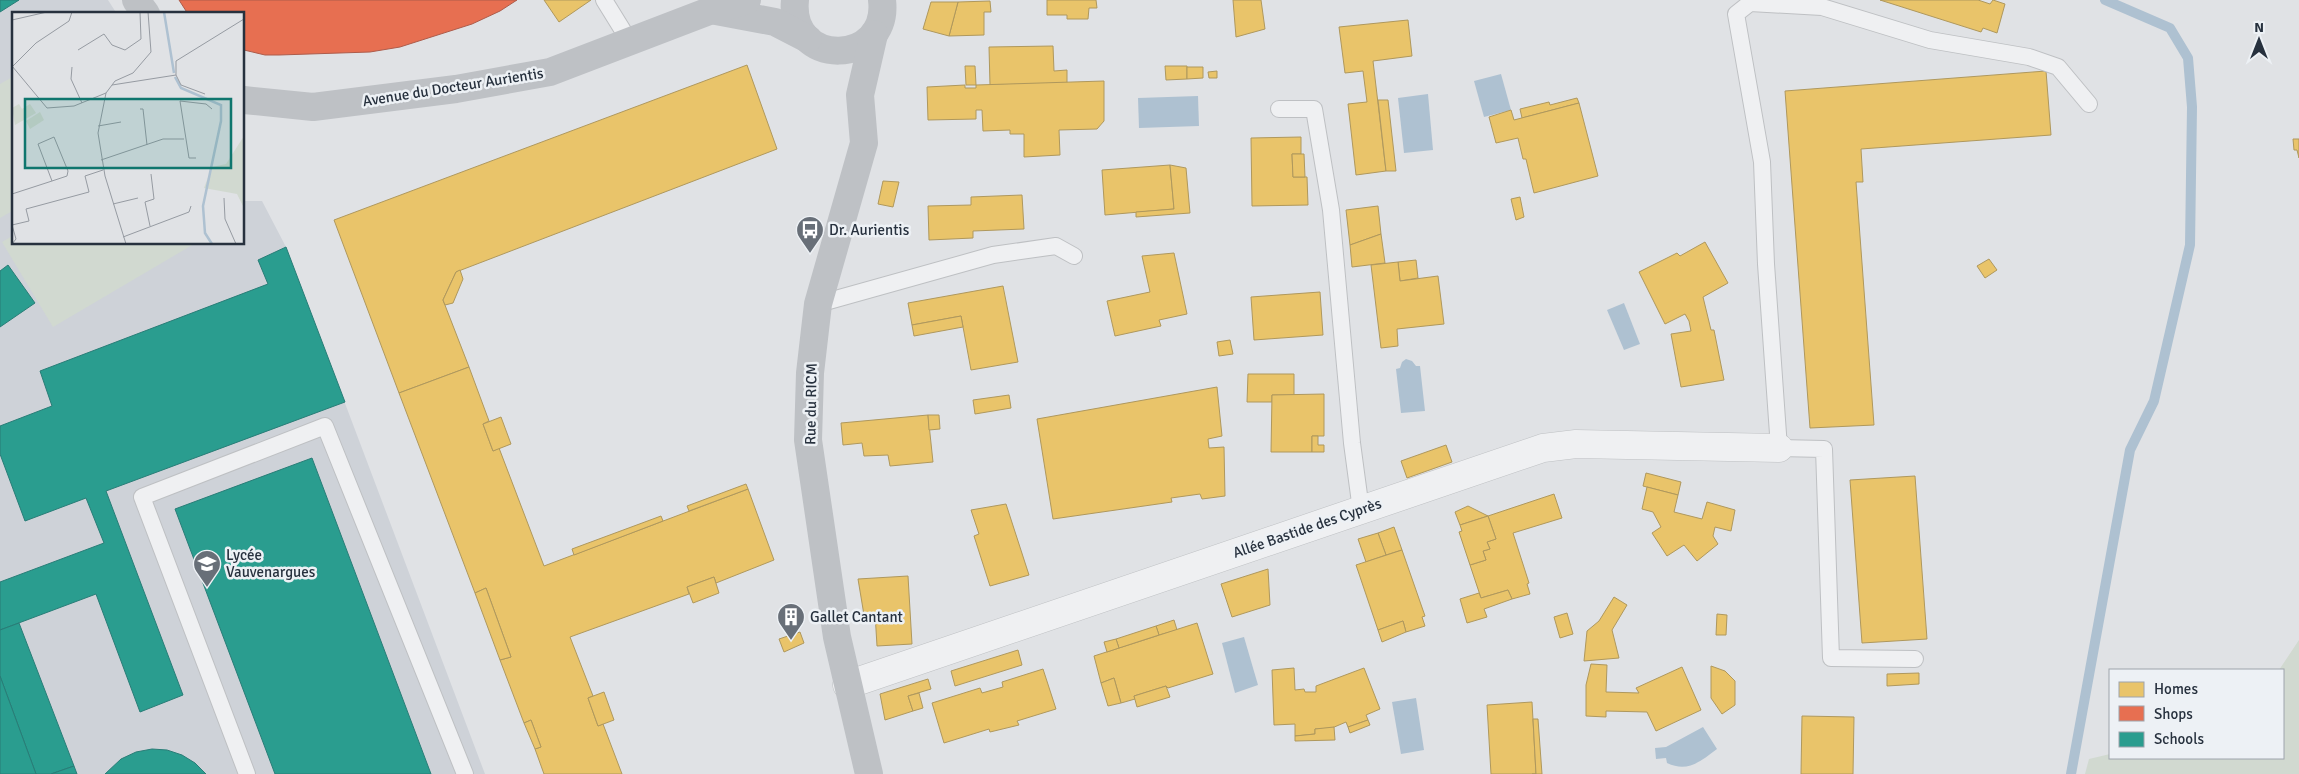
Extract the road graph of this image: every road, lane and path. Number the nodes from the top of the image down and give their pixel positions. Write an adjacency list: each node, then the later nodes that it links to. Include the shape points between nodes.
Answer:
1 (136, 0): 7 (main road)
2 (604, 0): 9 (lane)
3 (746, 0): 6 (main road, Avenue du Docteur Aurientis)
4 (795, 0): 10 (main road, via 795,18)
5 (882, 0): 8 (main road, Rue du RICM, via 880,22)
6 (712, 10): 9 (main road, Avenue du Docteur Aurientis); 10 (main road, via 775,22)
7 (145, 12)
8 (874, 34): 10 (main road, via 850,50); 11 (main road, Rue du RICM)
9 (630, 42): 12 (main road, Avenue du Docteur Aurientis, via 550,72 456,89 313,107)
10 (815, 44): 11 (main road)
11 (860, 95): 16 (main road, Rue du RICM, via 864,143)
12 (245, 100)
13 (2089, 104): 17 (lane, via 2058,67 2029,57 1930,40 1822,7 1750,3 1736,14 1762,162)
14 (1279, 109): 18 (lane, via 1314,109 1331,210)
15 (1074, 256): 16 (lane, via 1056,246 993,255)
16 (818, 304): 20 (main road, Rue du RICM, via 810,373 808,440)
17 (1779, 448): 18 (street, Allée Bastide des Cyprès, via 1576,444 1543,448); 19 (lane, via 1824,449 1831,658)
18 (1360, 510): 20 (street, Allée Bastide des Cyprès)
19 (1915, 659)
20 (847, 685): 23 (main road, Rue du RICM)
21 (247, 774): 22 (lane, via 142,497 325,426)
22 (464, 774)
23 (869, 774)

